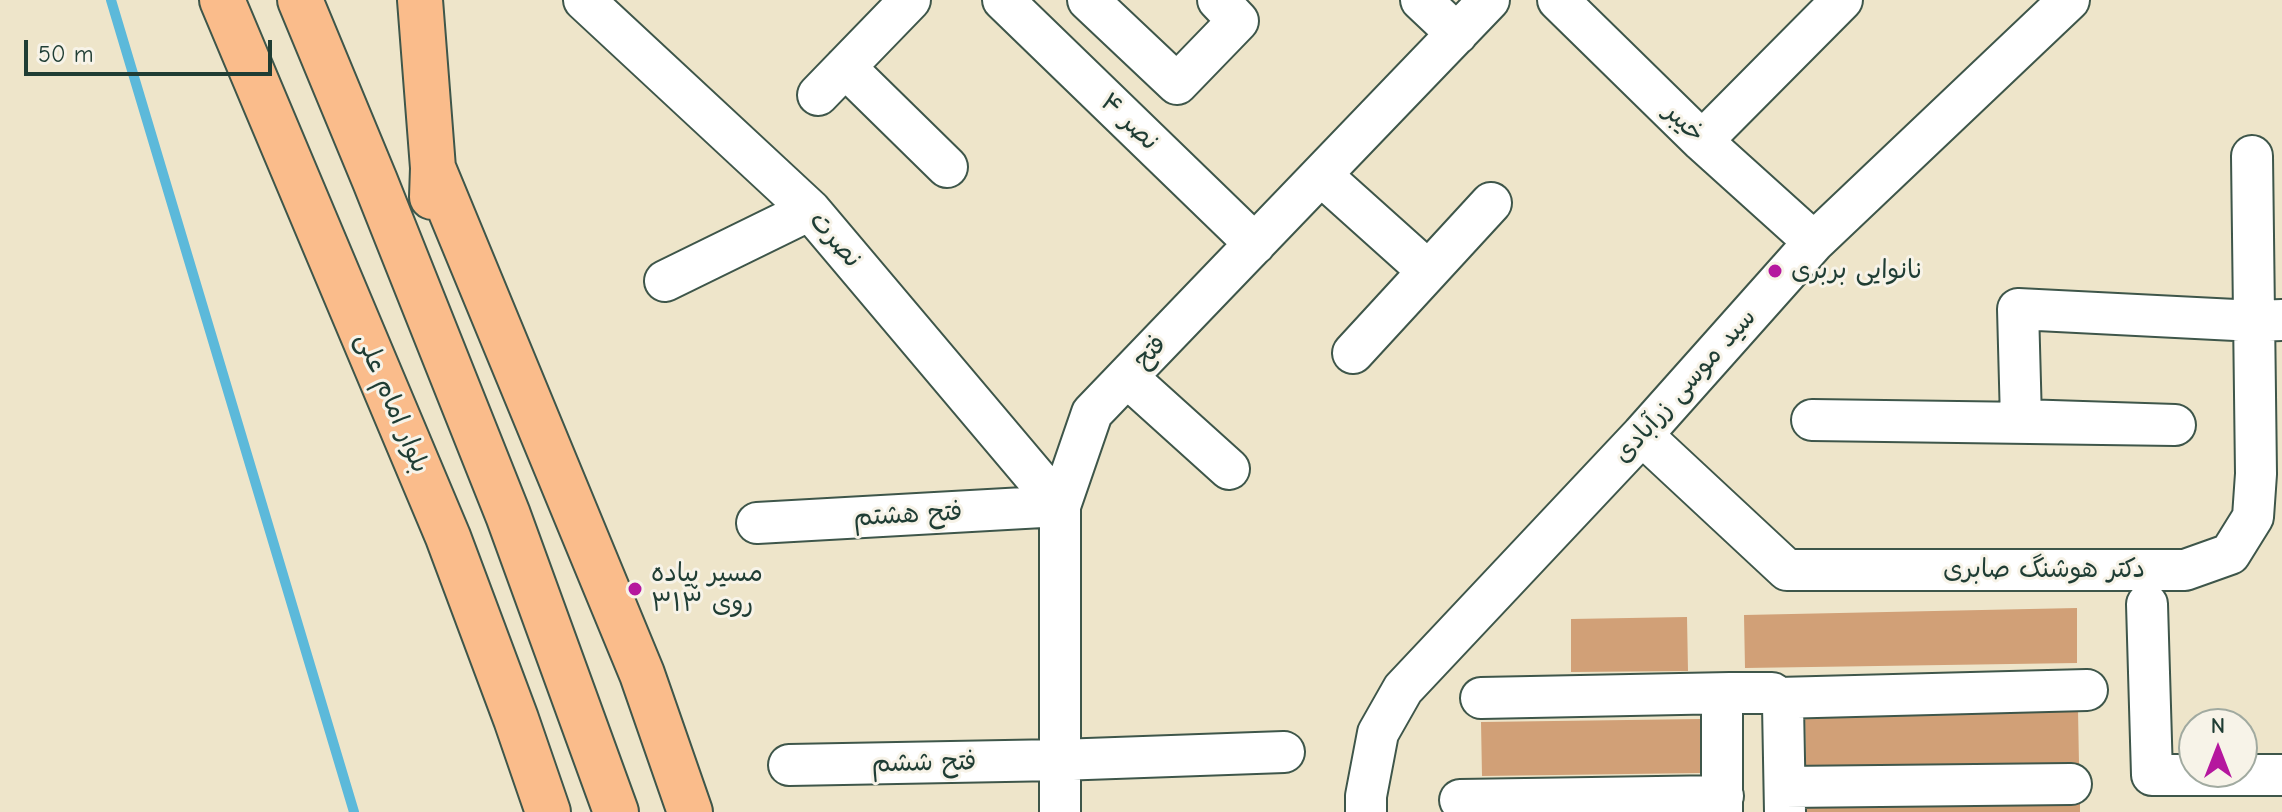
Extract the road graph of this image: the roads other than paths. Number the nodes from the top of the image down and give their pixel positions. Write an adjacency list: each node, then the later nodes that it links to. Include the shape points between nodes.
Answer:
1 (222, 0): 37 (main road, بلوار امام علی)
2 (300, 0): 29 (main road)
3 (420, 0): 18 (main road)
4 (584, 0): 21 (street, نصرت)
5 (910, 0): 17 (street, via 831,81)
6 (1003, 0): 23 (street, نصر ۴)
7 (1088, 0): 13 (street, via 1177,84)
8 (1421, 0): 14 (street)
9 (1489, 0): 14 (street, فتح)
10 (1558, 0): 15 (street, خیبر)
11 (2069, 0): 22 (street, سید موسی زرآبادی)
12 (1830, 4): 15 (street)
13 (1228, 10)
14 (1457, 34): 19 (street, فتح)
15 (1702, 141): 22 (street, خیبر)
16 (2252, 156): 26 (street, دکتر هوشنگ صابری)
17 (947, 167)
18 (433, 168): 29 (main road, via 435,275); 53 (main road, via 642,674)
19 (1321, 175): 23 (street, فتح); 24 (street)
20 (1491, 203): 24 (street)
21 (810, 210): 25 (street); 34 (street, نصرت)
22 (1814, 242): 31 (street, سید موسی زرآبادی)
23 (1255, 244): 28 (street, فتح)
24 (1428, 271): 27 (street)
25 (665, 281)
26 (2268, 321): 30 (street, via 2018,309 2021,420 2175,425); 33 (street, دکتر هوشنگ صابری)
27 (1353, 353)
28 (1127, 377): 32 (street); 34 (street, فتح, via 1092,413)
29 (457, 387): 35 (main road)
30 (1812, 420)
31 (1642, 435): 33 (street, دکتر هوشنگ صابری, via 1787,570 2185,570 2230,554 2253,517); 55 (street, سید موسی زرآبادی, via 1403,689 1378,733)
32 (1229, 469)
33 (2269, 474)
34 (1060, 506): 36 (street, فتح هشتم); 44 (street, فتح)
35 (508, 515): 37 (main road); 52 (main road)
36 (757, 523)
37 (448, 537): 51 (main road, بلوار امام علی)
38 (2147, 604): 46 (street, via 2152,775)
39 (2087, 690): 42 (street)
40 (1730, 693): 41 (street); 42 (street, via 1772,693); 50 (street, via 1722,707)
41 (1481, 698)
42 (1778, 698): 49 (street, via 1783,705)
43 (1284, 752): 44 (street, فتح ششم)
44 (1059, 760): 45 (street, فتح ششم); 54 (street, فتح)
45 (789, 765)
46 (2282, 775)
47 (2071, 784): 49 (street)
48 (1460, 800): 50 (street)
49 (1785, 800)
50 (1722, 804)
51 (548, 812)
52 (616, 812)
53 (690, 812)
54 (1060, 812)
55 (1366, 812)

